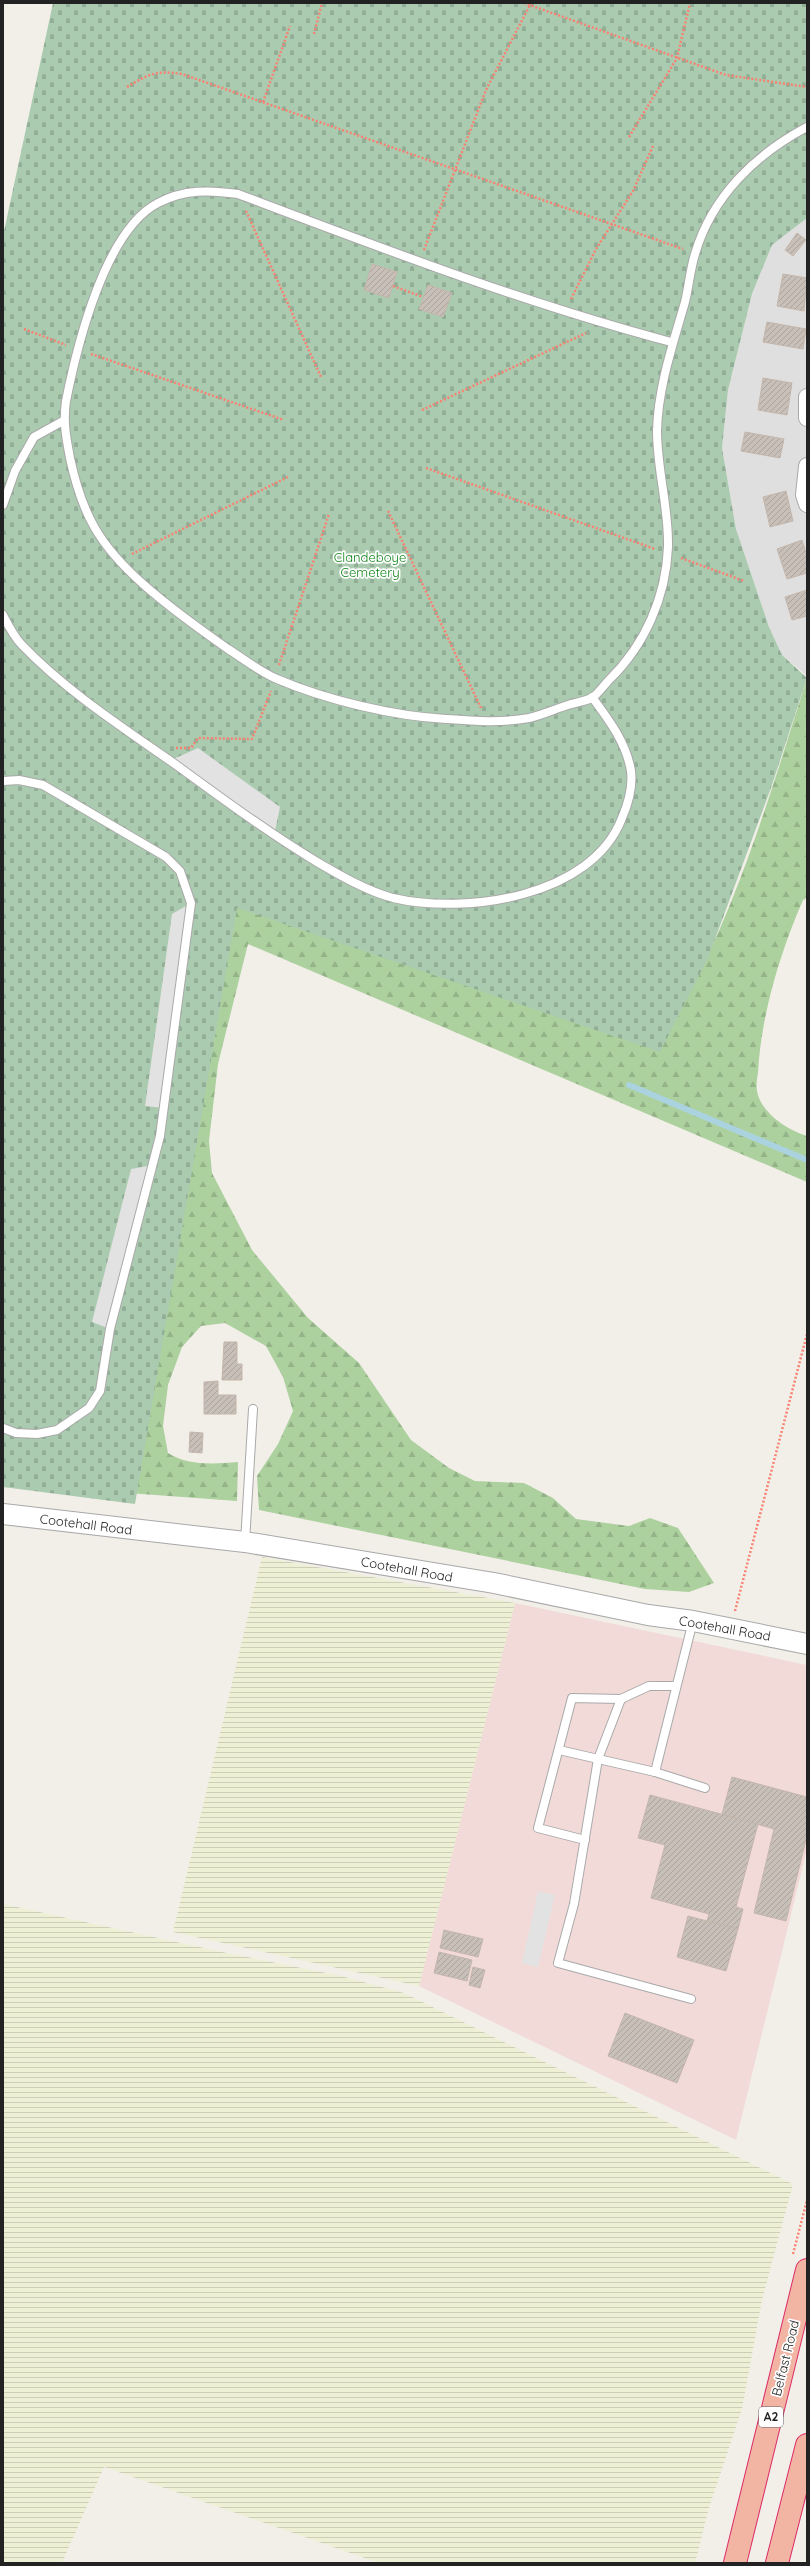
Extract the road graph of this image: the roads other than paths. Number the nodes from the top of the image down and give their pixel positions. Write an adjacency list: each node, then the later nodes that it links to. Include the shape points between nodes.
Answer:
1 (807, 127): 2 (lane, via 776,144 737,178 704,229 695,254 686,301)
2 (672, 342): 5 (lane, via 564,312 419,262 238,194 211,190 177,194 154,204 136,219 120,240 102,280 77,349); 10 (lane, via 657,432 668,526 668,553 663,587 654,616 638,644 615,675)
3 (807, 397): 4 (street)
4 (807, 418)
5 (62, 421): 8 (lane, via 34,437 15,471); 10 (lane, via 76,483 88,516 117,561 183,618 275,678 366,707 428,718 487,722 530,718)
6 (807, 466): 7 (street, via 804,495)
7 (807, 504)
8 (3, 505)
9 (3, 615): 10 (lane, via 20,642 54,675 274,836 346,879 391,898 430,904 467,905 539,889 585,867 610,842 629,802 631,772 617,730)
10 (592, 697)
11 (3, 781): 13 (lane, via 19,780 43,785 166,857 180,871 191,903 160,1136 110,1329 100,1391 89,1408 57,1430 37,1434 16,1433)
12 (254, 1409): 15 (lane)
13 (3, 1428)
14 (3, 1514): 15 (street, Cootehall Road)
15 (245, 1542): 16 (street, Cootehall Road, via 494,1583 648,1615)
16 (693, 1621): 17 (street, Cootehall Road); 18 (lane)
17 (807, 1644)
18 (676, 1686): 19 (lane, via 649,1686); 22 (lane)
19 (621, 1699): 20 (lane, via 572,1698); 21 (lane)
20 (559, 1750): 21 (lane); 24 (lane, via 538,1828)
21 (598, 1760): 22 (lane); 24 (lane)
22 (655, 1772): 23 (lane)
23 (705, 1788)
24 (585, 1840): 25 (lane, via 574,1904 558,1963)
25 (691, 1999)
26 (807, 2270): 28 (highway, Belfast Road / A2)
27 (807, 2445): 29 (highway)
28 (735, 2563)
29 (777, 2563)

